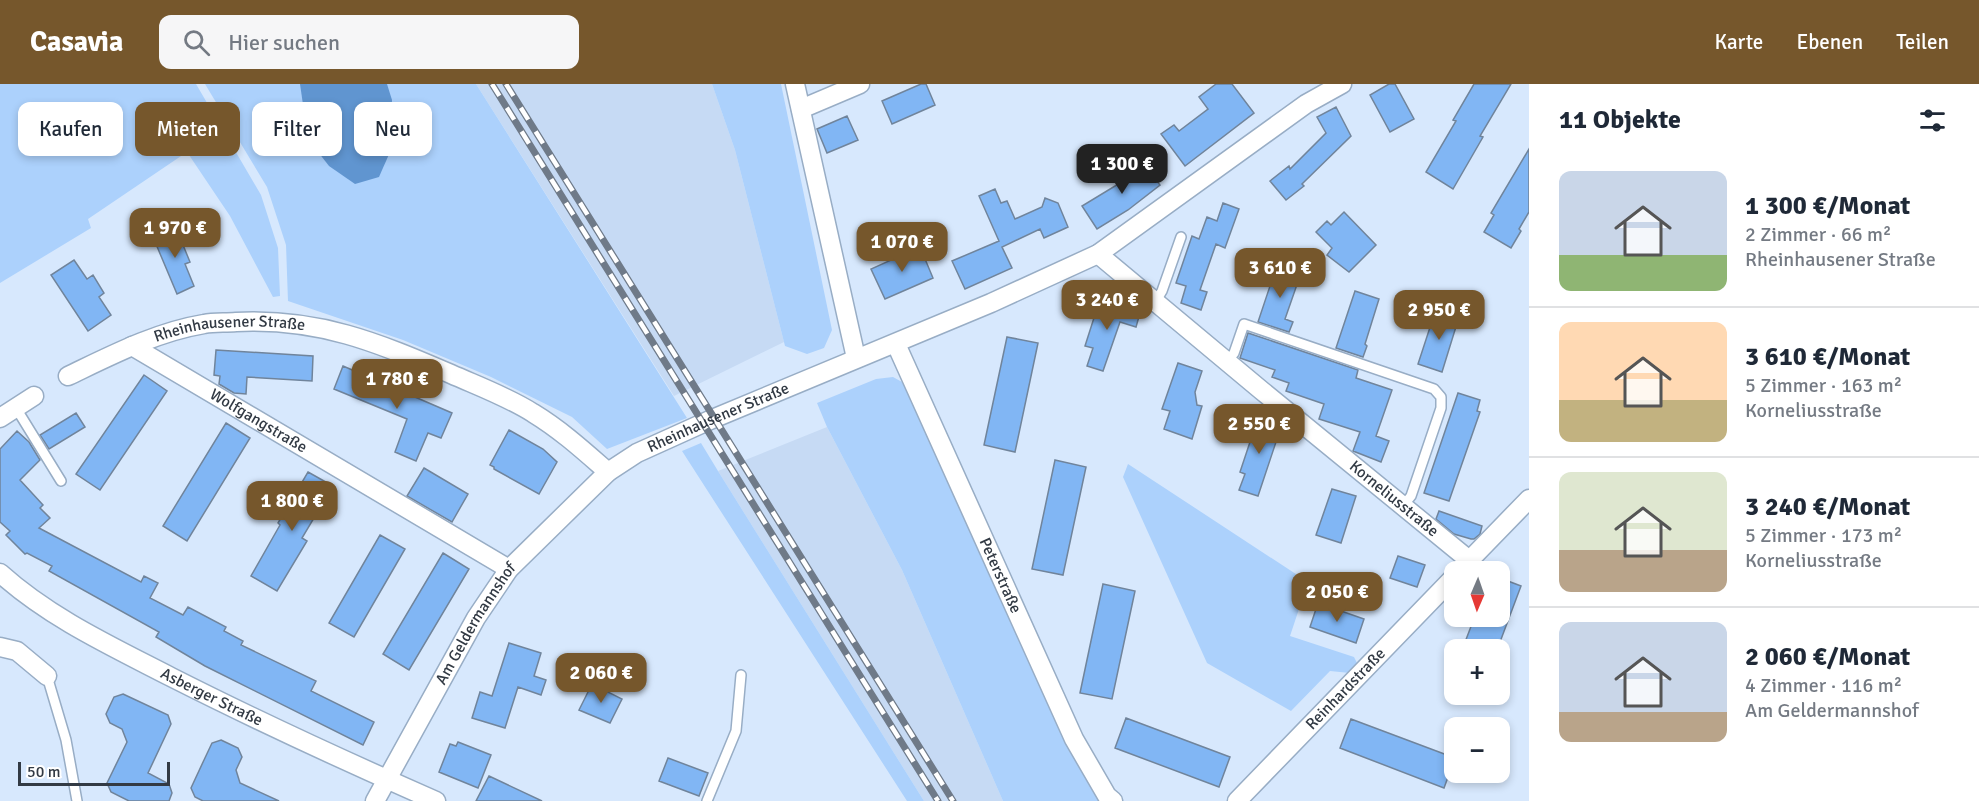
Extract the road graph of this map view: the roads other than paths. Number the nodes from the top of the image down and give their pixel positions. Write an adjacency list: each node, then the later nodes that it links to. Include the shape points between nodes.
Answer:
1 (795, 84): 4 (street)
2 (860, 84): 4 (street)
3 (1342, 84): 6 (street, Rheinhausener Straße, via 1306,104)
4 (801, 109): 10 (street)
5 (1181, 237): 7 (lane)
6 (1098, 254): 7 (street, Korneliusstraße); 8 (street, Rheinhausener Straße)
7 (1156, 301): 11 (street, Korneliusstraße)
8 (896, 344): 10 (street, Rheinhausener Straße); 33 (street, Peterstraße, via 1074,739)
9 (132, 346): 12 (street, Rheinhausener Straße); 16 (street, Rheinhausener Straße, via 205,324 250,321 283,322 359,337 531,411); 22 (street, Wolfgangstraße)
10 (856, 358): 16 (street, Rheinhausener Straße, via 648,448)
11 (1227, 362): 19 (street, Korneliusstraße); 19 (lane, via 1244,324 1434,389 1441,397 1441,408 1411,496)
12 (68, 376)
13 (34, 396): 14 (street)
14 (16, 408): 15 (street); 17 (lane)
15 (0, 418)
16 (608, 472): 22 (street, Am Geldermannshof)
17 (61, 481)
18 (1529, 499): 21 (street)
19 (1402, 506): 20 (street, Korneliusstraße)
20 (1459, 561)
21 (1469, 561)
22 (509, 569): 28 (street, Am Geldermannshof, via 476,618)
23 (0, 573): 28 (street, Asberger Straße, via 82,632)
24 (1444, 587): 34 (street, Reinhardstraße)
25 (0, 647): 27 (street, via 17,651)
26 (741, 675): 32 (lane, via 736,731)
27 (47, 676): 29 (lane, via 66,740)
28 (387, 779): 30 (street, Am Geldermannshof); 31 (street, Asberger Straße)
29 (77, 801)
30 (375, 801)
31 (436, 801)
32 (707, 801)
33 (1113, 801)
34 (1237, 801)

